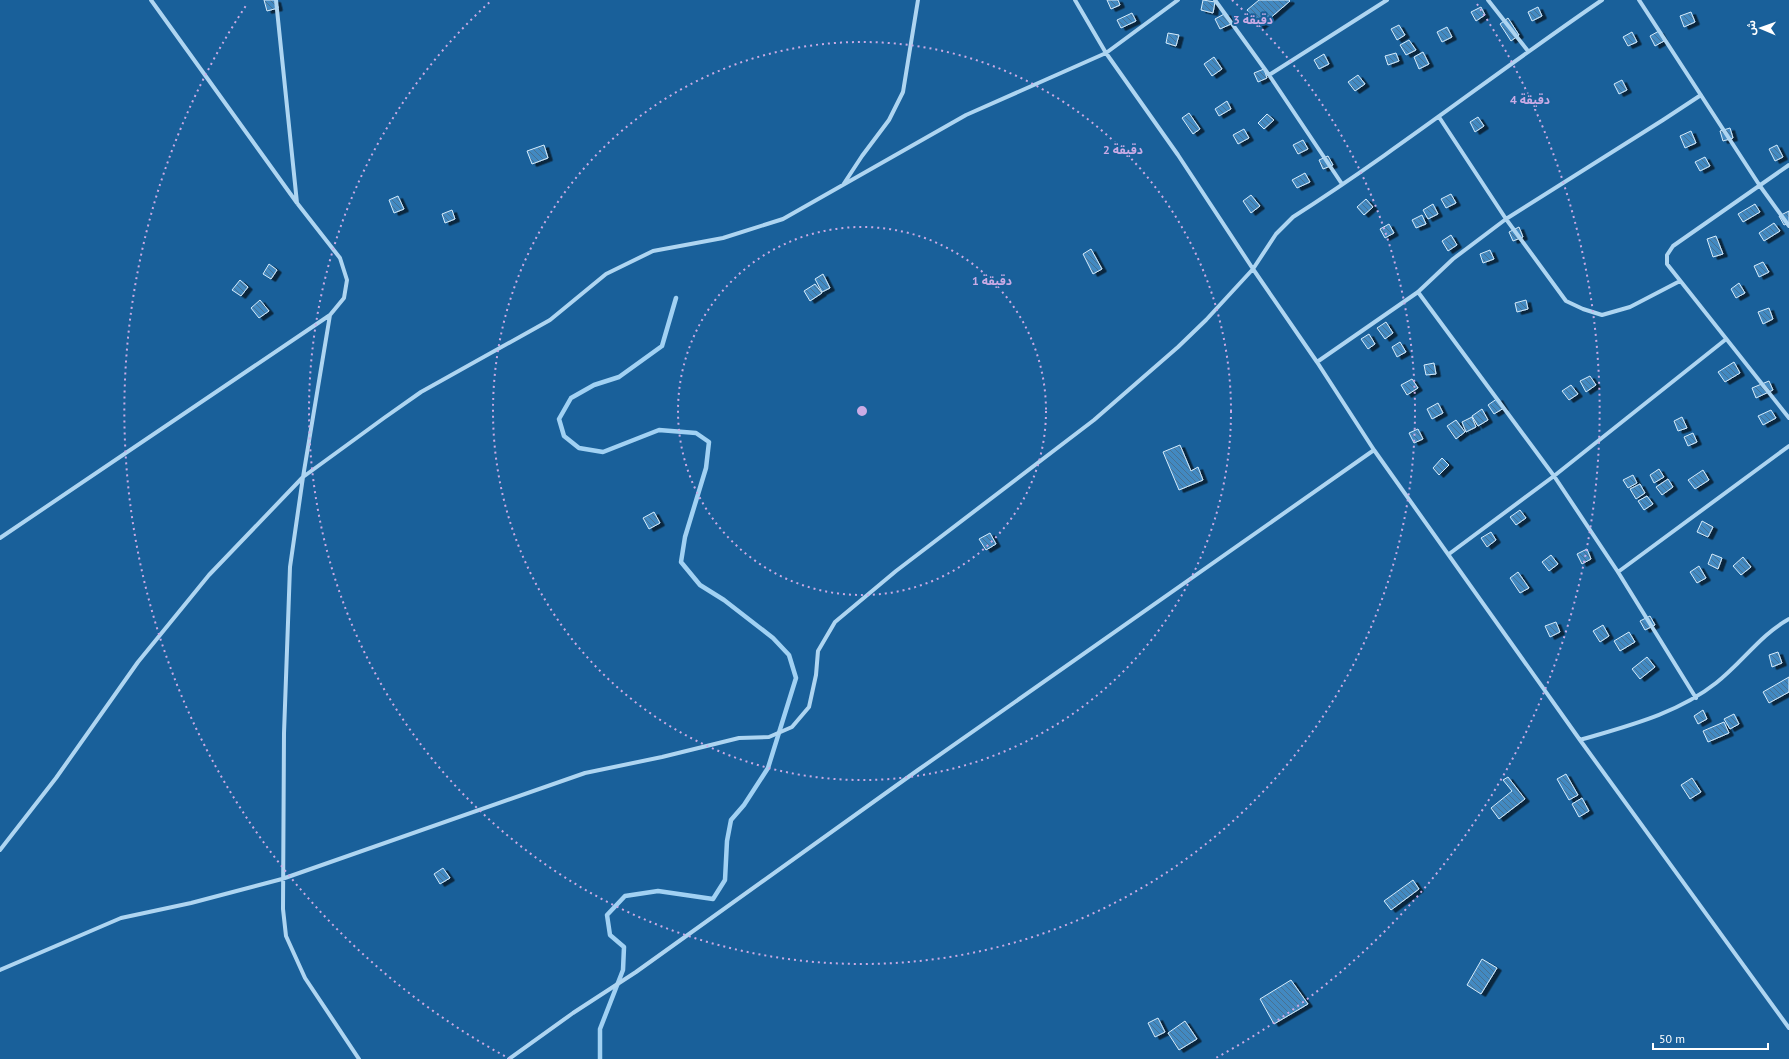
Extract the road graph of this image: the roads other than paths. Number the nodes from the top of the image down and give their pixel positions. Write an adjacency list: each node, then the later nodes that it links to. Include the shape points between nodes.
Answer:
1 (151, 0): 20 (street)
2 (276, 0): 20 (street)
3 (918, 0): 18 (street, via 903,92 889,120)
4 (1075, 0): 12 (street)
5 (1178, 0): 12 (street)
6 (1215, 0): 13 (street)
7 (1387, 0): 13 (street)
8 (1488, 0): 11 (street)
9 (1602, 0): 11 (street)
10 (1639, 0): 14 (street)
11 (1528, 51): 15 (street)
12 (1106, 53): 18 (street, via 966,115); 23 (street)
13 (1269, 75): 17 (street)
14 (1701, 95): 19 (street); 21 (street)
15 (1439, 117): 17 (street); 21 (street)
16 (1789, 164): 19 (street)
17 (1342, 184): 23 (street, via 1293,217 1276,234)
18 (843, 185): 33 (street, via 783,219 723,238 653,251 606,274 550,320 421,392)
19 (1760, 186): 22 (street); 24 (street, via 1673,246 1667,255 1667,264)
20 (297, 203): 26 (street, via 340,258 347,280 344,298)
21 (1506, 218): 24 (street, via 1566,301 1583,309 1602,315 1616,312); 25 (street, via 1453,259)
22 (1789, 226)
23 (1253, 269): 28 (street); 41 (street, via 1178,348 1094,420 896,571 835,622 818,651 816,675 808,707 792,727 769,737 739,738 585,773)
24 (1680, 281): 27 (street)
25 (1418, 292): 28 (street); 32 (street)
26 (330, 315): 33 (street); 34 (street)
27 (1726, 340): 29 (street); 32 (street)
28 (1317, 362): 31 (street)
29 (1789, 418)
30 (1789, 446): 36 (street)
31 (1374, 450): 35 (street); 45 (street, via 918,770 636,972)
32 (1554, 476): 35 (street); 36 (street)
33 (303, 477): 40 (street, via 209,575 143,655 56,778); 41 (street, via 290,567)
34 (0, 538)
35 (1449, 554): 39 (street)
36 (1618, 572): 38 (street)
37 (1789, 619): 38 (street, via 1771,630 1717,682)
38 (1696, 698): 39 (street, via 1646,720)
39 (1580, 740): 43 (street)
40 (0, 850)
41 (282, 879): 42 (street, via 121,918); 44 (street, via 286,936 305,978)
42 (0, 970)
43 (1789, 1028)
44 (359, 1059)
45 (508, 1059)

